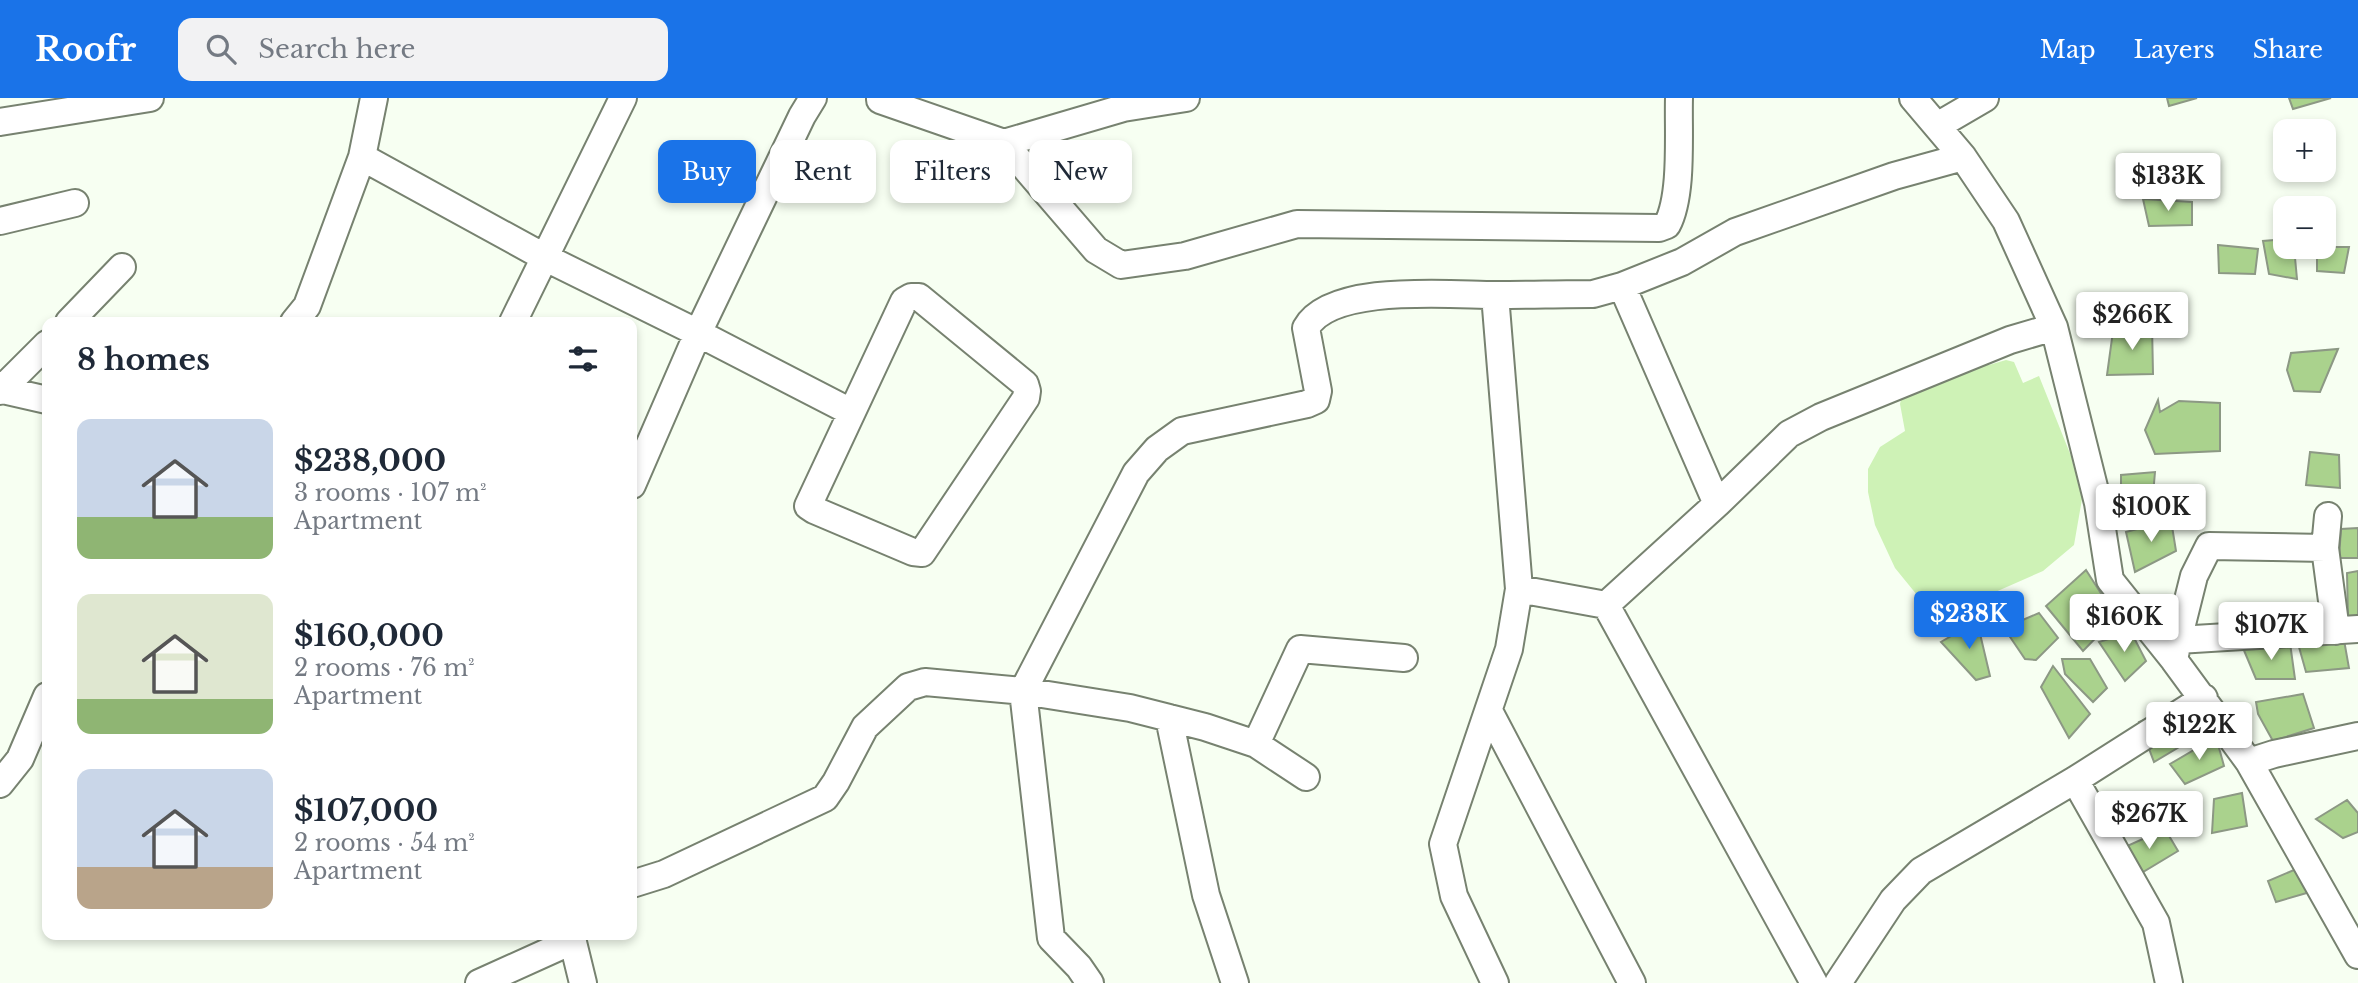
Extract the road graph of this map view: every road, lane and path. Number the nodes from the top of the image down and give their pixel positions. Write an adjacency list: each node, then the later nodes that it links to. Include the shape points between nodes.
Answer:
1 (150, 98): 10 (street)
2 (374, 98): 15 (street)
3 (623, 98): 19 (street)
4 (813, 98): 27 (street)
5 (1185, 98): 13 (street, via 1123,108)
6 (1679, 98): 14 (street, via 1674,212 1667,225 1659,228 1297,223 1185,256 1121,265 1096,250)
7 (1913, 98): 11 (street)
8 (1985, 98): 11 (street)
9 (877, 99): 12 (street)
10 (0, 122)
11 (1937, 126): 16 (street)
12 (995, 140)
13 (1014, 140)
14 (1015, 156)
15 (362, 157): 19 (street); 24 (street, via 307,306)
16 (1963, 157): 21 (street, via 1894,176 1735,232 1682,262); 26 (street, via 2006,221)
17 (75, 203): 18 (street)
18 (0, 220)
19 (546, 258): 25 (street); 27 (street)
20 (122, 267): 23 (street)
21 (1622, 286): 22 (street, via 1593,294); 33 (street)
22 (1495, 295): 36 (street); 41 (street, via 1408,293 1365,298 1311,319 1306,328 1316,400 1182,431 1157,449 1136,473)
23 (74, 317)
24 (298, 317)
25 (516, 317)
26 (2054, 327): 33 (street, via 2010,340 1821,416 1789,435); 39 (street, via 2098,503 2110,580)
27 (698, 332): 31 (street); 32 (street)
28 (42, 349): 29 (street)
29 (1, 389): 30 (street)
30 (42, 399)
31 (851, 412): 31 (street, via 904,301 911,297 919,297 1025,384 1027,391 922,554 808,506)
32 (637, 473)
33 (1717, 504): 37 (street)
34 (2328, 516): 35 (street)
35 (2325, 548): 38 (street); 39 (street, via 2209,546 2194,576)
36 (1519, 589): 37 (street); 44 (street, via 1509,649)
37 (1606, 606): 62 (street)
38 (2347, 630): 39 (street)
39 (2176, 650): 42 (street)
40 (1404, 658): 47 (street, via 1300,649)
41 (1023, 691): 45 (street); 52 (street, via 925,682 908,687 865,727 825,798); 58 (street, via 1051,937)
42 (2204, 698): 48 (street); 50 (street)
43 (42, 708): 51 (street, via 20,759)
44 (1489, 711): 60 (street, via 1443,844 1454,896); 61 (street)
45 (1169, 718): 47 (street); 59 (street, via 1206,895)
46 (2358, 736): 48 (street)
47 (1256, 744): 49 (street)
48 (2249, 762): 55 (street)
49 (1306, 777)
50 (2075, 780): 63 (street, via 1921,871 1894,900); 64 (street, via 2156,923)
51 (0, 784)
52 (637, 882)
53 (568, 940): 56 (street)
54 (572, 940): 57 (street)
55 (2358, 955)
56 (479, 983)
57 (583, 983)
58 (1090, 983)
59 (1235, 983)
60 (1495, 983)
61 (1632, 983)
62 (1814, 983)
63 (1838, 983)
64 (2169, 983)

